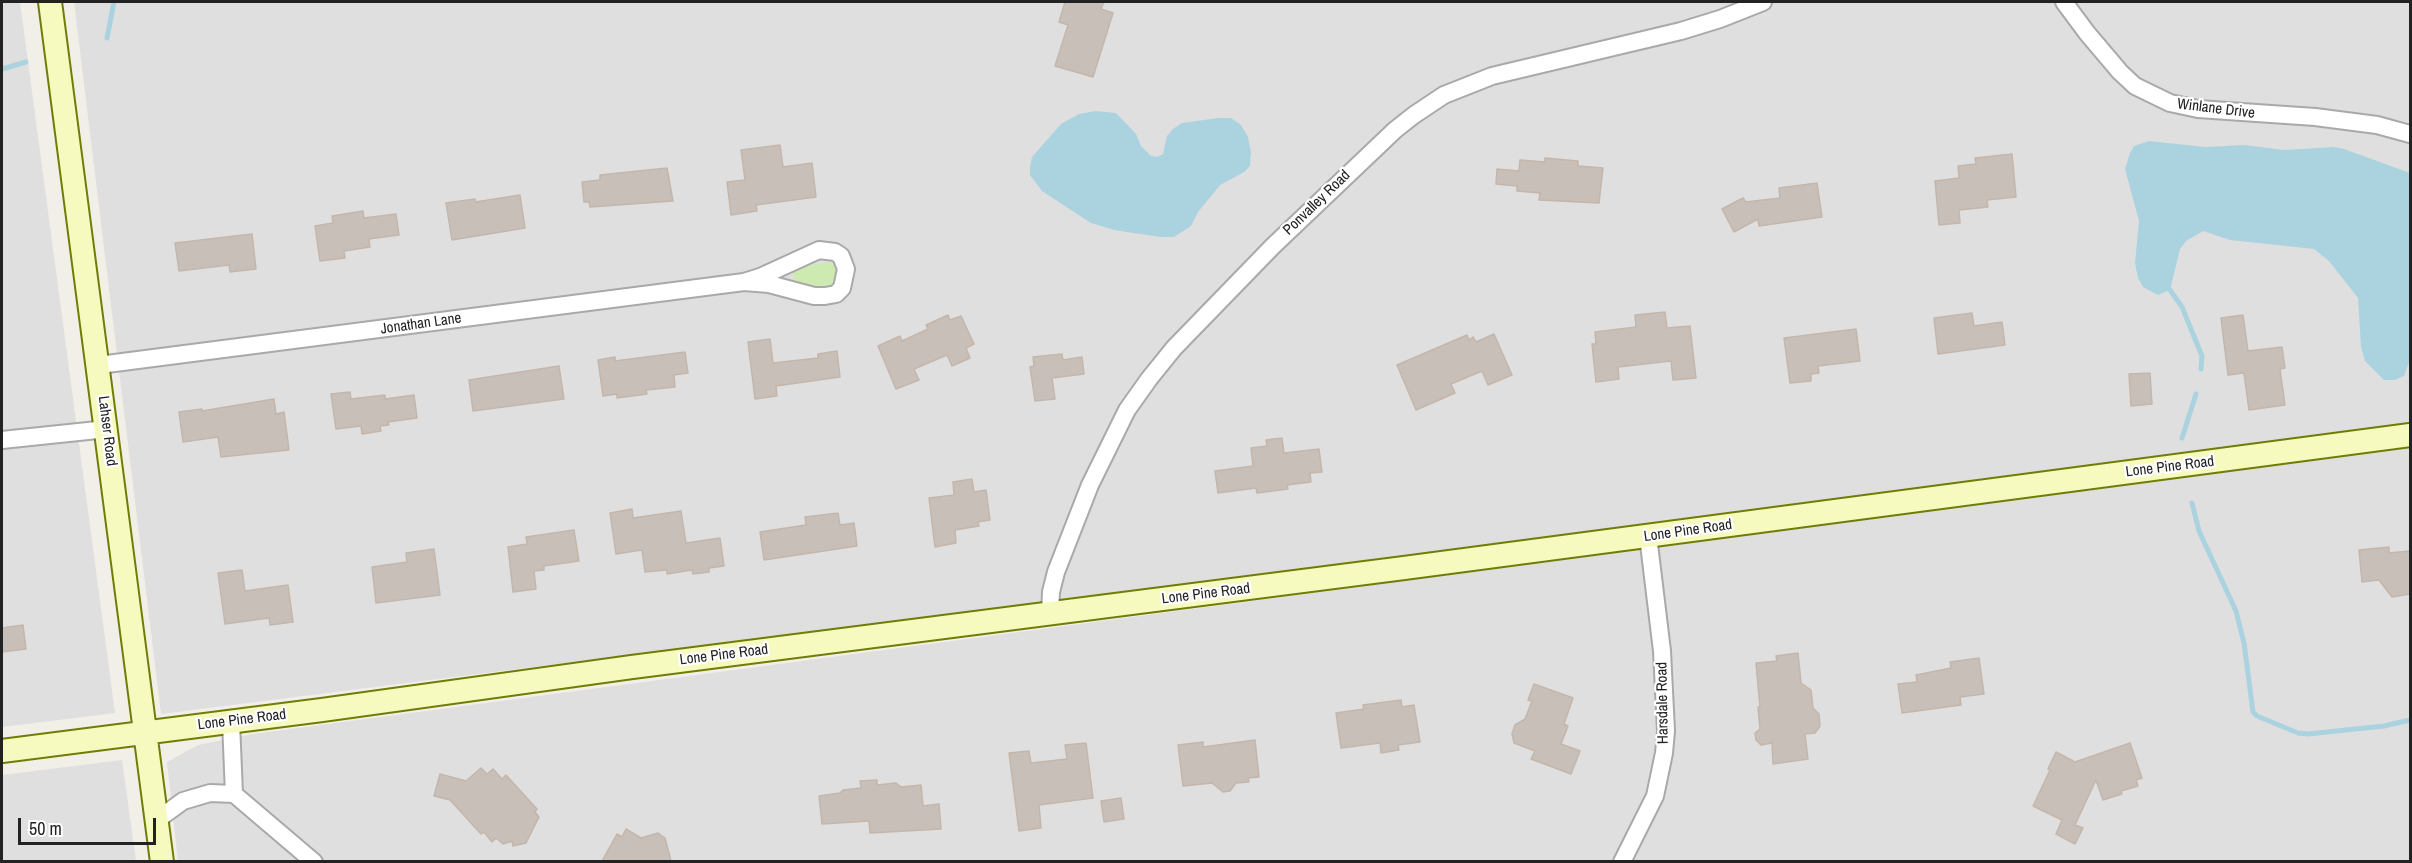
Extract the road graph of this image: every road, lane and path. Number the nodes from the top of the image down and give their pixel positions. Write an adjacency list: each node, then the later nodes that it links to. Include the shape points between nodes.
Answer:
1 (50, 2): 6 (street, Lahser Road)
2 (1763, 2): 11 (street, Ponvalley Road, via 1681,31 1492,76 1427,105 1395,130 1273,246 1149,379 1113,435 1090,485 1056,572)
3 (2064, 2): 4 (street, Winlane Drive, via 2120,72 2135,86 2170,104 2198,110 2315,117 2377,125)
4 (2410, 134)
5 (744, 282): 5 (street, Jonathan Lane, via 825,296 842,288 846,269 841,256 819,250); 6 (street, Jonathan Lane)
6 (99, 365): 7 (street, Lahser Road)
7 (107, 429): 9 (street); 13 (street, Lahser Road)
8 (2410, 435): 10 (street, Lone Pine Road)
9 (2, 440)
10 (1648, 536): 11 (street, Lone Pine Road); 19 (street, Harsdale Road, via 1663,662 1665,742 1655,796)
11 (1050, 613): 12 (street, Lone Pine Road)
12 (231, 722): 13 (street, Lone Pine Road); 15 (street)
13 (146, 733): 14 (street, Lone Pine Road); 16 (street, Lahser Road)
14 (2, 751)
15 (234, 794): 16 (street, via 210,793 183,801); 18 (street)
16 (157, 820): 17 (street, Lahser Road)
17 (162, 861)
18 (314, 861)
19 (1622, 861)

